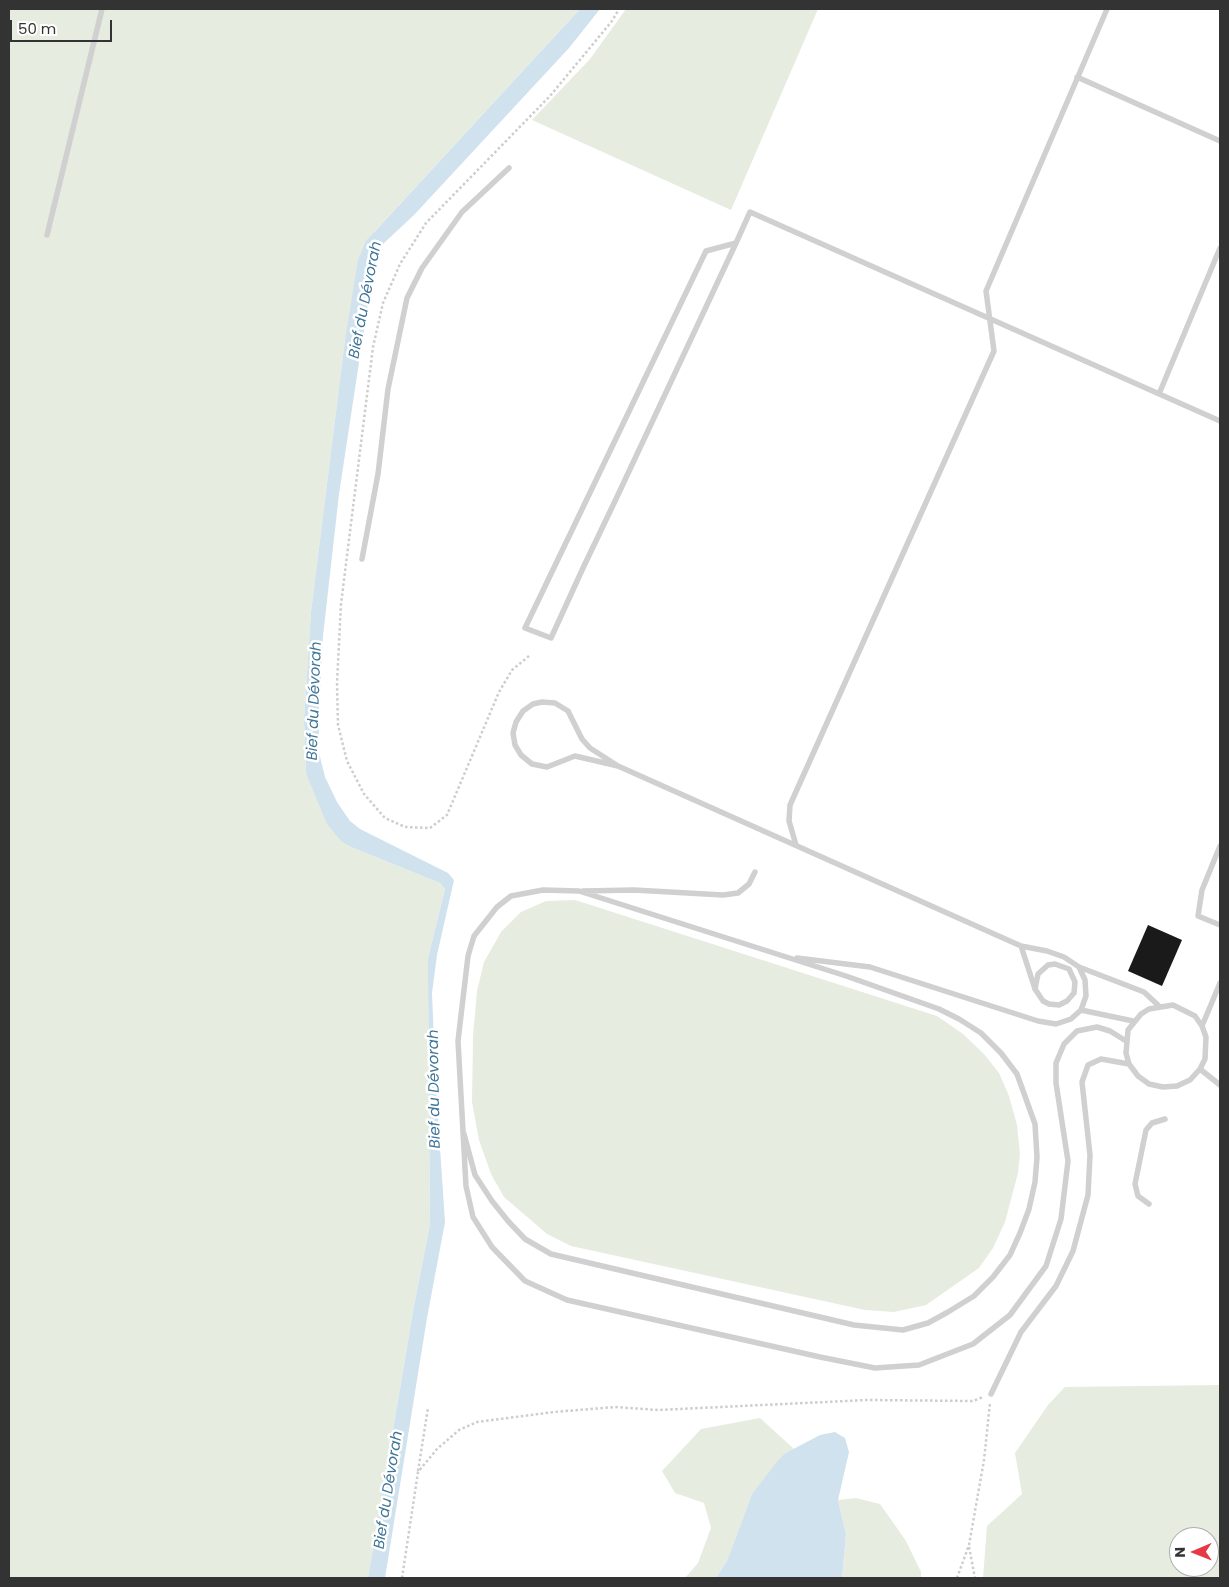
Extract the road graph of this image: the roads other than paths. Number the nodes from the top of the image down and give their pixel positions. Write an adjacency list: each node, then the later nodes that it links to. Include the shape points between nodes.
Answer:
1 (102, 9): 6 (lane)
2 (1107, 9): 3 (lane)
3 (1077, 77): 4 (lane); 9 (lane, via 986,291)
4 (1220, 141)
5 (509, 168): 12 (lane, via 462,212 422,268 407,298 388,389 378,474)
6 (47, 235)
7 (736, 243): 7 (lane, via 551,638 525,628 706,251); 9 (lane, via 750,212)
8 (1220, 248): 10 (lane)
9 (990, 319): 10 (lane); 14 (lane, via 994,350 985,372 790,805 789,821)
10 (1159, 394): 11 (lane)
11 (1220, 421)
12 (362, 559)
13 (618, 766): 13 (lane, via 575,756 547,767 532,764 521,755 515,744 516,722 533,704 555,703 568,711 590,748); 14 (lane)
14 (796, 845): 19 (lane)
15 (1220, 846): 18 (lane, via 1202,890 1198,916)
16 (755, 872): 17 (lane, via 749,884 738,893 723,895 634,890)
17 (579, 891): 20 (lane); 33 (lane, via 543,890 511,896 497,907 474,936 468,956 458,1041)
18 (1220, 925)
19 (1021, 946): 21 (lane, via 1056,954); 23 (lane)
20 (781, 956): 25 (lane, via 870,967 1038,1021 1056,1024 1071,1019); 33 (lane, via 939,1009 959,1019 981,1033 1017,1074 1035,1124 1037,1157 1029,1209 1010,1255 993,1277 974,1296 948,1312 928,1323 903,1330 877,1329 551,1254 525,1239 492,1201 476,1175)
21 (1079, 967): 24 (lane, via 1144,992); 25 (lane, via 1085,980 1086,996)
22 (1220, 983): 27 (lane)
23 (1035, 989): 23 (lane, via 1043,1001 1059,1005 1074,993 1075,982 1069,970 1055,964 1038,974)
24 (1159, 1006): 26 (lane, via 1140,1014); 27 (lane, via 1173,1005 1185,1009)
25 (1081, 1010): 26 (lane)
26 (1133, 1021): 28 (lane)
27 (1202, 1026): 30 (lane, via 1207,1048)
28 (1126, 1040): 29 (lane); 33 (lane, via 1097,1027 1077,1030 1064,1044 1056,1063 1068,1161 1061,1219 1046,1266 1010,1315 973,1344 919,1365 875,1368 820,1357 567,1300 525,1281 492,1247 473,1218 466,1186)
29 (1129, 1064): 30 (lane, via 1144,1080 1163,1087 1177,1086); 35 (lane, via 1102,1059 1088,1065 1082,1082 1090,1155 1088,1195 1073,1251 1056,1286 1021,1332)
30 (1200, 1070): 31 (lane)
31 (1220, 1085)
32 (1165, 1119): 34 (lane, via 1152,1123 1146,1130 1135,1184 1138,1196)
33 (464, 1134)
34 (1149, 1204)
35 (991, 1394)

